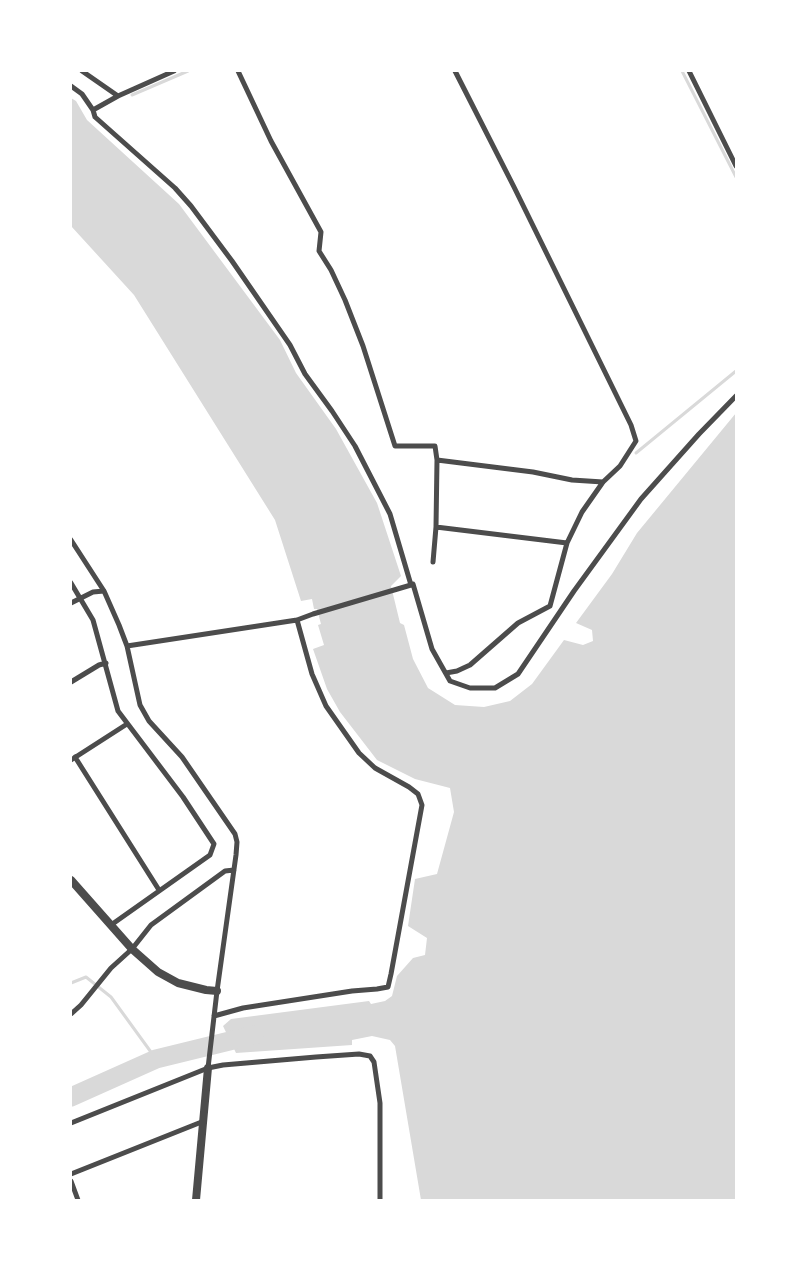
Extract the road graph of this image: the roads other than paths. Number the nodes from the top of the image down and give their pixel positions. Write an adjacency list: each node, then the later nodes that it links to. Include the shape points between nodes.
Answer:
1 (82, 71): 7 (street)
2 (174, 71): 7 (street)
3 (238, 71): 11 (street, via 271,141 321,232 319,251 331,270 360,337 395,446 435,446)
4 (454, 71): 12 (street, via 631,425 636,440 620,466)
5 (688, 71): 9 (street)
6 (71, 86): 8 (street, via 82,94)
7 (118, 96): 8 (street)
8 (93, 110): 18 (street, via 96,117 191,206 290,345 355,446 374,482 390,514)
9 (736, 166)
10 (736, 396): 25 (street, via 640,499 518,674 495,688 470,688 450,681)
11 (437, 460): 12 (street); 13 (street)
12 (603, 482): 15 (street, via 582,512)
13 (436, 527): 15 (street); 16 (street)
14 (71, 540): 19 (street)
15 (567, 543): 25 (street, via 550,606 518,623 470,665 457,672)
16 (433, 562)
17 (71, 583): 20 (street)
18 (411, 585): 22 (street); 25 (street, via 432,649)
19 (104, 591): 20 (street); 23 (street)
20 (81, 597): 21 (street); 24 (street, via 94,620)
21 (71, 603)
22 (297, 620): 23 (street); 36 (street, via 312,674 326,706 359,753 375,768 418,794 422,805 392,974 388,986 377,990 252,1007)
23 (127, 646): 29 (street, via 140,705 149,721 182,757 235,834)
24 (106, 663): 26 (street); 27 (street, via 118,711)
25 (446, 673)
26 (71, 682)
27 (127, 724): 28 (street); 31 (street, via 214,844 210,855)
28 (73, 758): 31 (street)
29 (234, 870): 33 (street, via 225,871 151,925); 34 (street)
30 (71, 880): 32 (street)
31 (159, 890): 32 (street)
32 (112, 926): 33 (street)
33 (132, 949): 34 (street, via 158,972 178,983); 35 (street)
34 (217, 991): 36 (street)
35 (71, 1014)
36 (214, 1019): 37 (street)
37 (209, 1064): 38 (street); 39 (street); 44 (street, via 316,1056 370,1056 374,1062 380,1103)
38 (204, 1121): 40 (street); 43 (street)
39 (71, 1123)
40 (71, 1174)
41 (71, 1181): 42 (street)
42 (78, 1200)
43 (196, 1200)
44 (380, 1200)

